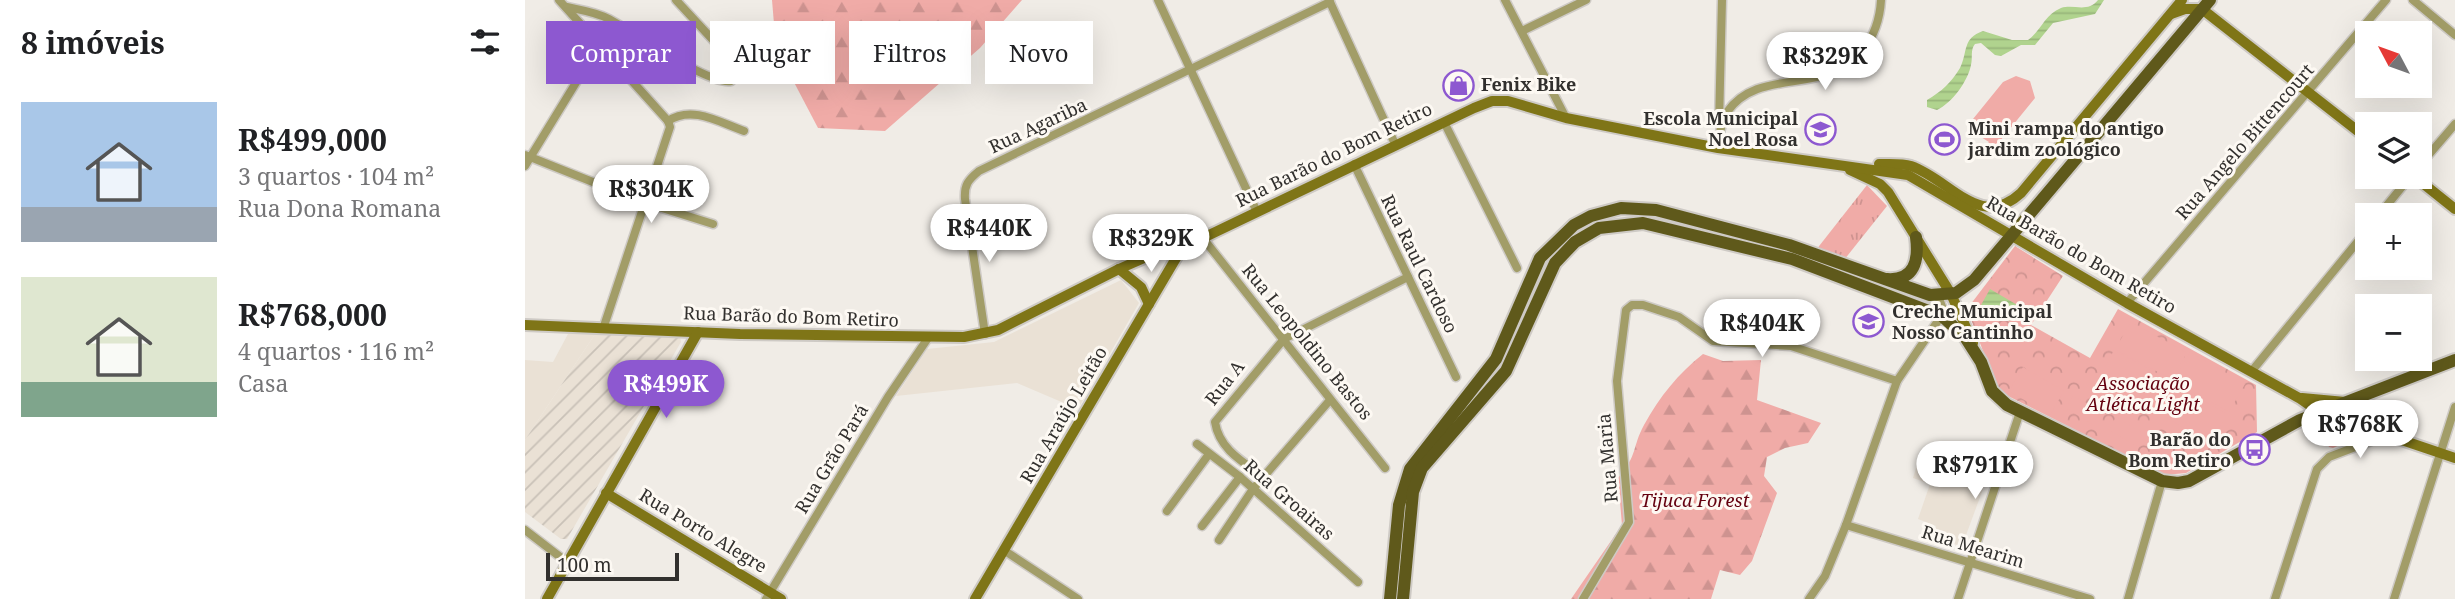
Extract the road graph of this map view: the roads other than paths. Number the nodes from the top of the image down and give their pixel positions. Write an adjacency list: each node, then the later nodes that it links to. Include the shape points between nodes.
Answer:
1 (559, 0): 13 (street)
2 (676, 0): 13 (street, via 738,67 736,78 720,80 608,18)
3 (1158, 0): 18 (street)
4 (1505, 0): 16 (street)
5 (1586, 0): 16 (street)
6 (1722, 0): 29 (street)
7 (1881, 0): 29 (street, via 1870,41 1857,57 1828,76 1766,85 1745,94 1725,113)
8 (2182, 0): 14 (main road, Rua Barão do Bom Retiro)
9 (2386, 0): 21 (street, Rua Angelo Bittencourt)
10 (2413, 0): 17 (street)
11 (1330, 1): 18 (street, Rua Agariba); 28 (street)
12 (2206, 4): 14 (main road); 21 (main road); 42 (main road)
13 (567, 7): 15 (street)
14 (2169, 16): 33 (main road, Rua Barão do Bom Retiro, via 2021,193 2003,206 1990,209 1976,204 1906,165)
15 (579, 21)
16 (1522, 32): 22 (street)
17 (2455, 35)
18 (1191, 72): 40 (street); 58 (street, Rua Agariba, via 979,171 964,187)
19 (574, 84): 31 (street)
20 (634, 84): 23 (street)
21 (2309, 92): 26 (main road); 52 (street, Rua Angelo Bittencourt)
22 (1566, 118): 24 (main road, Rua Barão do Bom Retiro, via 1500,100); 29 (main road, Rua Barão do Bom Retiro)
23 (668, 121): 27 (street, via 678,114 697,114); 37 (street, via 670,127)
24 (1444, 122): 28 (main road, Rua Barão do Bom Retiro); 47 (street)
25 (2455, 124): 30 (street)
26 (2355, 129)
27 (744, 131)
28 (1395, 144): 32 (main road, Rua Barão do Bom Retiro)
29 (1718, 148): 33 (main road, Rua Barão do Bom Retiro)
30 (2432, 151)
31 (528, 156): 34 (street); 37 (street)
32 (1354, 164): 40 (main road, Rua Barão do Bom Retiro); 49 (street, Rua Raul Cardoso)
33 (1838, 165): 42 (main road, Rua Barão do Bom Retiro, via 1908,175); 44 (main road, via 1880,184)
34 (525, 166)
35 (2402, 189): 38 (street)
36 (2428, 189): 39 (main road)
37 (643, 202): 41 (street); 56 (street)
38 (2389, 203)
39 (2455, 209)
40 (1257, 212): 43 (main road, Rua Barão do Bom Retiro)
41 (713, 224)
42 (2011, 236): 51 (main road, via 1974,280); 52 (main road, Rua Barão do Bom Retiro)
43 (1202, 237): 46 (main road, Rua Barão do Bom Retiro); 60 (street, Rua Leopoldino Bastos)
44 (1916, 237): 50 (main road, via 1918,258 1913,270 1900,279); 51 (main road)
45 (2355, 245): 63 (street)
46 (1182, 248): 48 (main road, Rua Barão do Bom Retiro); 53 (main road, Rua Araújo Leitão)
47 (1517, 268)
48 (1119, 269): 53 (main road, via 1141,287); 58 (main road, Rua Barão do Bom Retiro)
49 (1408, 277): 60 (street); 64 (street, Rua Raul Cardoso)
50 (1877, 277): 51 (main road); 97 (main road, via 1789,245 1656,209 1614,209 1574,225 1540,258 1496,359 1410,469 1399,505)
51 (1944, 295): 54 (street); 62 (main road)
52 (2127, 303): 63 (main road, Rua Barão do Bom Retiro)
53 (1149, 304): 88 (main road, Rua Araújo Leitão)
54 (1943, 316): 62 (main road, via 1965,337); 65 (street); 98 (main road, via 1792,259 1663,226 1630,222 1588,233 1555,263 1498,383 1422,468 1413,492)
55 (525, 325): 56 (main road, Rua Barão do Bom Retiro)
56 (603, 329): 57 (main road, Rua Barão do Bom Retiro)
57 (698, 332): 59 (main road, Rua Barão do Bom Retiro); 82 (main road)
58 (985, 334): 59 (main road, Rua Barão do Bom Retiro)
59 (928, 338): 92 (street, Rua Grão Pará)
60 (1284, 339): 67 (street, Rua Leopoldino Bastos); 79 (street, Rua A, via 1215,422 1217,437)
61 (2455, 360): 68 (main road, Rua Barão do Bom Retiro)
62 (1981, 362): 70 (main road, via 1992,391)
63 (2251, 372): 66 (main road, Rua Barão do Bom Retiro)
64 (1456, 377)
65 (1897, 381): 84 (street); 99 (street, Rua Maria, via 1791,346 1713,341 1679,317 1632,305 1624,318 1617,381 1629,522)
66 (2299, 397): 68 (main road, Rua Barão do Bom Retiro); 71 (main road, Rua Barão do Bom Retiro)
67 (1330, 400): 77 (street, Rua Leopoldino Bastos); 79 (street)
68 (2350, 402): 71 (main road, Rua Barão do Bom Retiro)
69 (2455, 407): 74 (street)
70 (2019, 412): 80 (main road); 89 (street)
71 (2319, 412): 72 (main road); 80 (main road, via 2189,481)
72 (2384, 436): 74 (main road); 104 (street, via 2329,457 2317,469)
73 (1197, 444): 75 (street, Rua Groairas)
74 (2440, 453): 76 (main road); 105 (street)
75 (1209, 454): 78 (street, Rua Groairas); 83 (street)
76 (2455, 458)
77 (1385, 468)
78 (1240, 477): 81 (street, Rua Groairas); 85 (street)
79 (1263, 477): 81 (street)
80 (2162, 481): 103 (street)
81 (1253, 489): 87 (street); 91 (street, Rua Groairas)
82 (606, 493): 90 (main road); 92 (main road, Rua Porto Alegre)
83 (1167, 511)
84 (1846, 525): 89 (street, Rua Mearim); 100 (street, via 1825,576)
85 (1202, 526)
86 (525, 530): 90 (street)
87 (1219, 540)
88 (1005, 551): 95 (main road, Rua Araújo Leitão); 96 (street)
89 (1970, 562): 101 (street); 102 (street, Rua Mearim)
90 (568, 563): 93 (main road)
91 (1358, 582)
92 (768, 596): 94 (main road, Rua Porto Alegre)
93 (547, 599)
94 (781, 599)
95 (975, 599)
96 (1078, 599)
97 (1390, 599)
98 (1403, 599)
99 (1583, 599)
100 (1809, 599)
101 (1958, 599)
102 (2090, 599)
103 (2128, 599)
104 (2275, 599)
105 (2394, 599)

